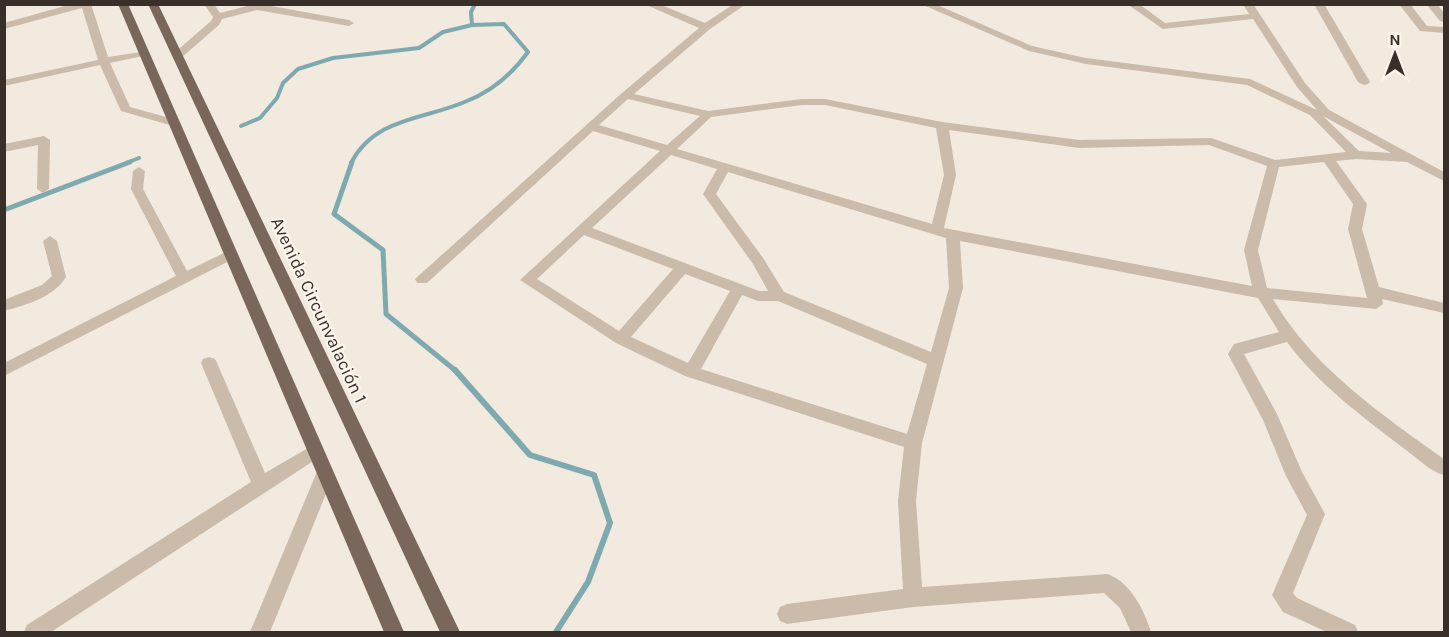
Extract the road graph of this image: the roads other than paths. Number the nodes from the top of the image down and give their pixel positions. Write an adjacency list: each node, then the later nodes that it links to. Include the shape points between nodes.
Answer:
1 (85, 4): 20 (street); 25 (street)
2 (123, 4): 23 (main road)
3 (153, 4): 24 (main road, Avenida Circunvalación 1)
4 (209, 4): 17 (street)
5 (269, 4): 14 (street)
6 (649, 4): 21 (street)
7 (741, 4): 21 (street)
8 (926, 4): 29 (street, via 1029,48 1086,61 1250,82)
9 (1132, 4): 16 (street, via 1163,26)
10 (1248, 4): 16 (street)
11 (1319, 4): 26 (street)
12 (1404, 4): 22 (street, via 1424,29)
13 (1431, 4): 18 (street)
14 (257, 7): 15 (street); 19 (street)
15 (237, 8): 17 (street)
16 (1256, 16): 29 (street)
17 (218, 17): 24 (street)
18 (1444, 19)
19 (349, 22)
20 (4, 26)
21 (706, 27): 28 (street)
22 (1444, 30)
23 (143, 53): 25 (street); 31 (main road)
24 (177, 56): 73 (main road, Avenida Circunvalación 1)
25 (104, 62): 27 (street); 31 (street, via 125,109)
26 (1364, 82)
27 (4, 83)
28 (626, 95): 30 (street); 33 (street)
29 (1319, 113): 36 (street); 38 (street)
30 (708, 114): 32 (street, via 814,101); 35 (street)
31 (172, 122): 47 (main road)
32 (942, 126): 39 (street, via 1079,144 1211,142); 45 (street, via 950,175)
33 (592, 127): 35 (street); 50 (street)
34 (4, 148): 43 (street, via 44,140)
35 (670, 150): 40 (street); 44 (street)
36 (1356, 155): 37 (street); 38 (street)
37 (1327, 157): 39 (street); 52 (street, via 1360,204 1355,229)
38 (1409, 158): 42 (street)
39 (1274, 164): 53 (street, via 1250,255)
40 (724, 168): 45 (street); 54 (street, via 709,194)
41 (139, 171): 49 (street, via 137,189)
42 (1444, 177)
43 (43, 189)
44 (583, 230): 48 (street); 58 (street, via 527,280)
45 (945, 232): 53 (street); 59 (street, via 956,288)
46 (50, 241): 55 (street, via 59,278 47,288)
47 (230, 255): 49 (street); 64 (main road)
48 (682, 267): 51 (street); 58 (street)
49 (184, 278): 61 (street)
50 (422, 279)
51 (738, 288): 54 (street, via 758,296); 62 (street)
52 (1372, 291): 53 (street, via 1376,304); 56 (street)
53 (1261, 293): 57 (street)
54 (779, 297): 59 (street)
55 (4, 306)
56 (1444, 308)
57 (1288, 336): 65 (street, via 1349,396); 75 (street, via 1239,348 1236,354 1317,514 1282,595 1290,605)
58 (621, 339): 62 (street)
59 (937, 362): 63 (street)
60 (210, 363): 67 (street)
61 (4, 370)
62 (691, 372): 63 (street)
63 (913, 443): 68 (street, via 907,501)
64 (315, 451): 66 (main road); 67 (street)
65 (1444, 468)
66 (325, 474): 71 (street); 72 (main road)
67 (261, 484): 70 (street)
68 (912, 597): 69 (street); 74 (street, via 1108,583 1126,602)
69 (787, 614)
70 (34, 633)
71 (260, 633)
72 (394, 633)
73 (450, 633)
74 (1141, 633)
75 (1348, 633)

